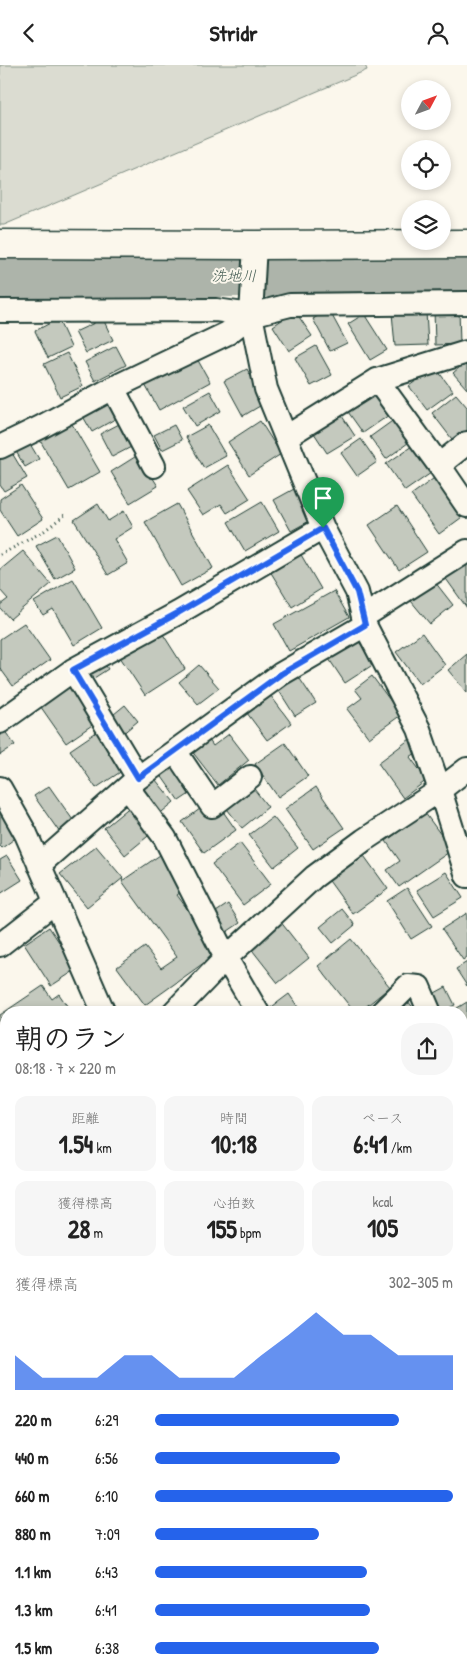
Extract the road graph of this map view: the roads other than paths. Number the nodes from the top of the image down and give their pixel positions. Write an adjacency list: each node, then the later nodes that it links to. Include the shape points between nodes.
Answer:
1 (0, 243): 3 (street)
2 (467, 244): 3 (street)
3 (255, 252): 6 (street)
4 (467, 303): 6 (street, via 290,305)
5 (0, 311): 6 (street)
6 (251, 311): 9 (street, via 228,333); 10 (street, via 266,389)
7 (467, 352): 8 (street)
8 (377, 380): 10 (street); 13 (street)
9 (113, 389): 12 (street); 14 (street)
10 (286, 437): 16 (street)
11 (467, 443): 13 (street)
12 (0, 447)
13 (439, 465): 15 (street)
14 (154, 466)
15 (467, 506)
16 (323, 528): 18 (street, via 357,592); 19 (street)
17 (467, 551): 18 (street)
18 (364, 621): 21 (street, via 281,674); 26 (street, via 419,729)
19 (73, 670): 20 (street); 24 (street)
20 (0, 722)
21 (175, 751): 23 (street, via 212,807); 24 (street)
22 (467, 769): 26 (street)
23 (250, 777)
24 (133, 783): 27 (street); 31 (street)
25 (0, 788): 27 (street)
26 (440, 790): 28 (street); 31 (street, via 314,877)
27 (39, 865): 29 (street)
28 (467, 876)
29 (55, 903): 30 (street); 32 (street)
30 (0, 945)
31 (226, 958): 33 (street); 34 (street)
32 (101, 1006)
33 (180, 1006)
34 (254, 1006)
35 (388, 1006): 36 (street, via 408,986 419,987)
36 (427, 1006)

